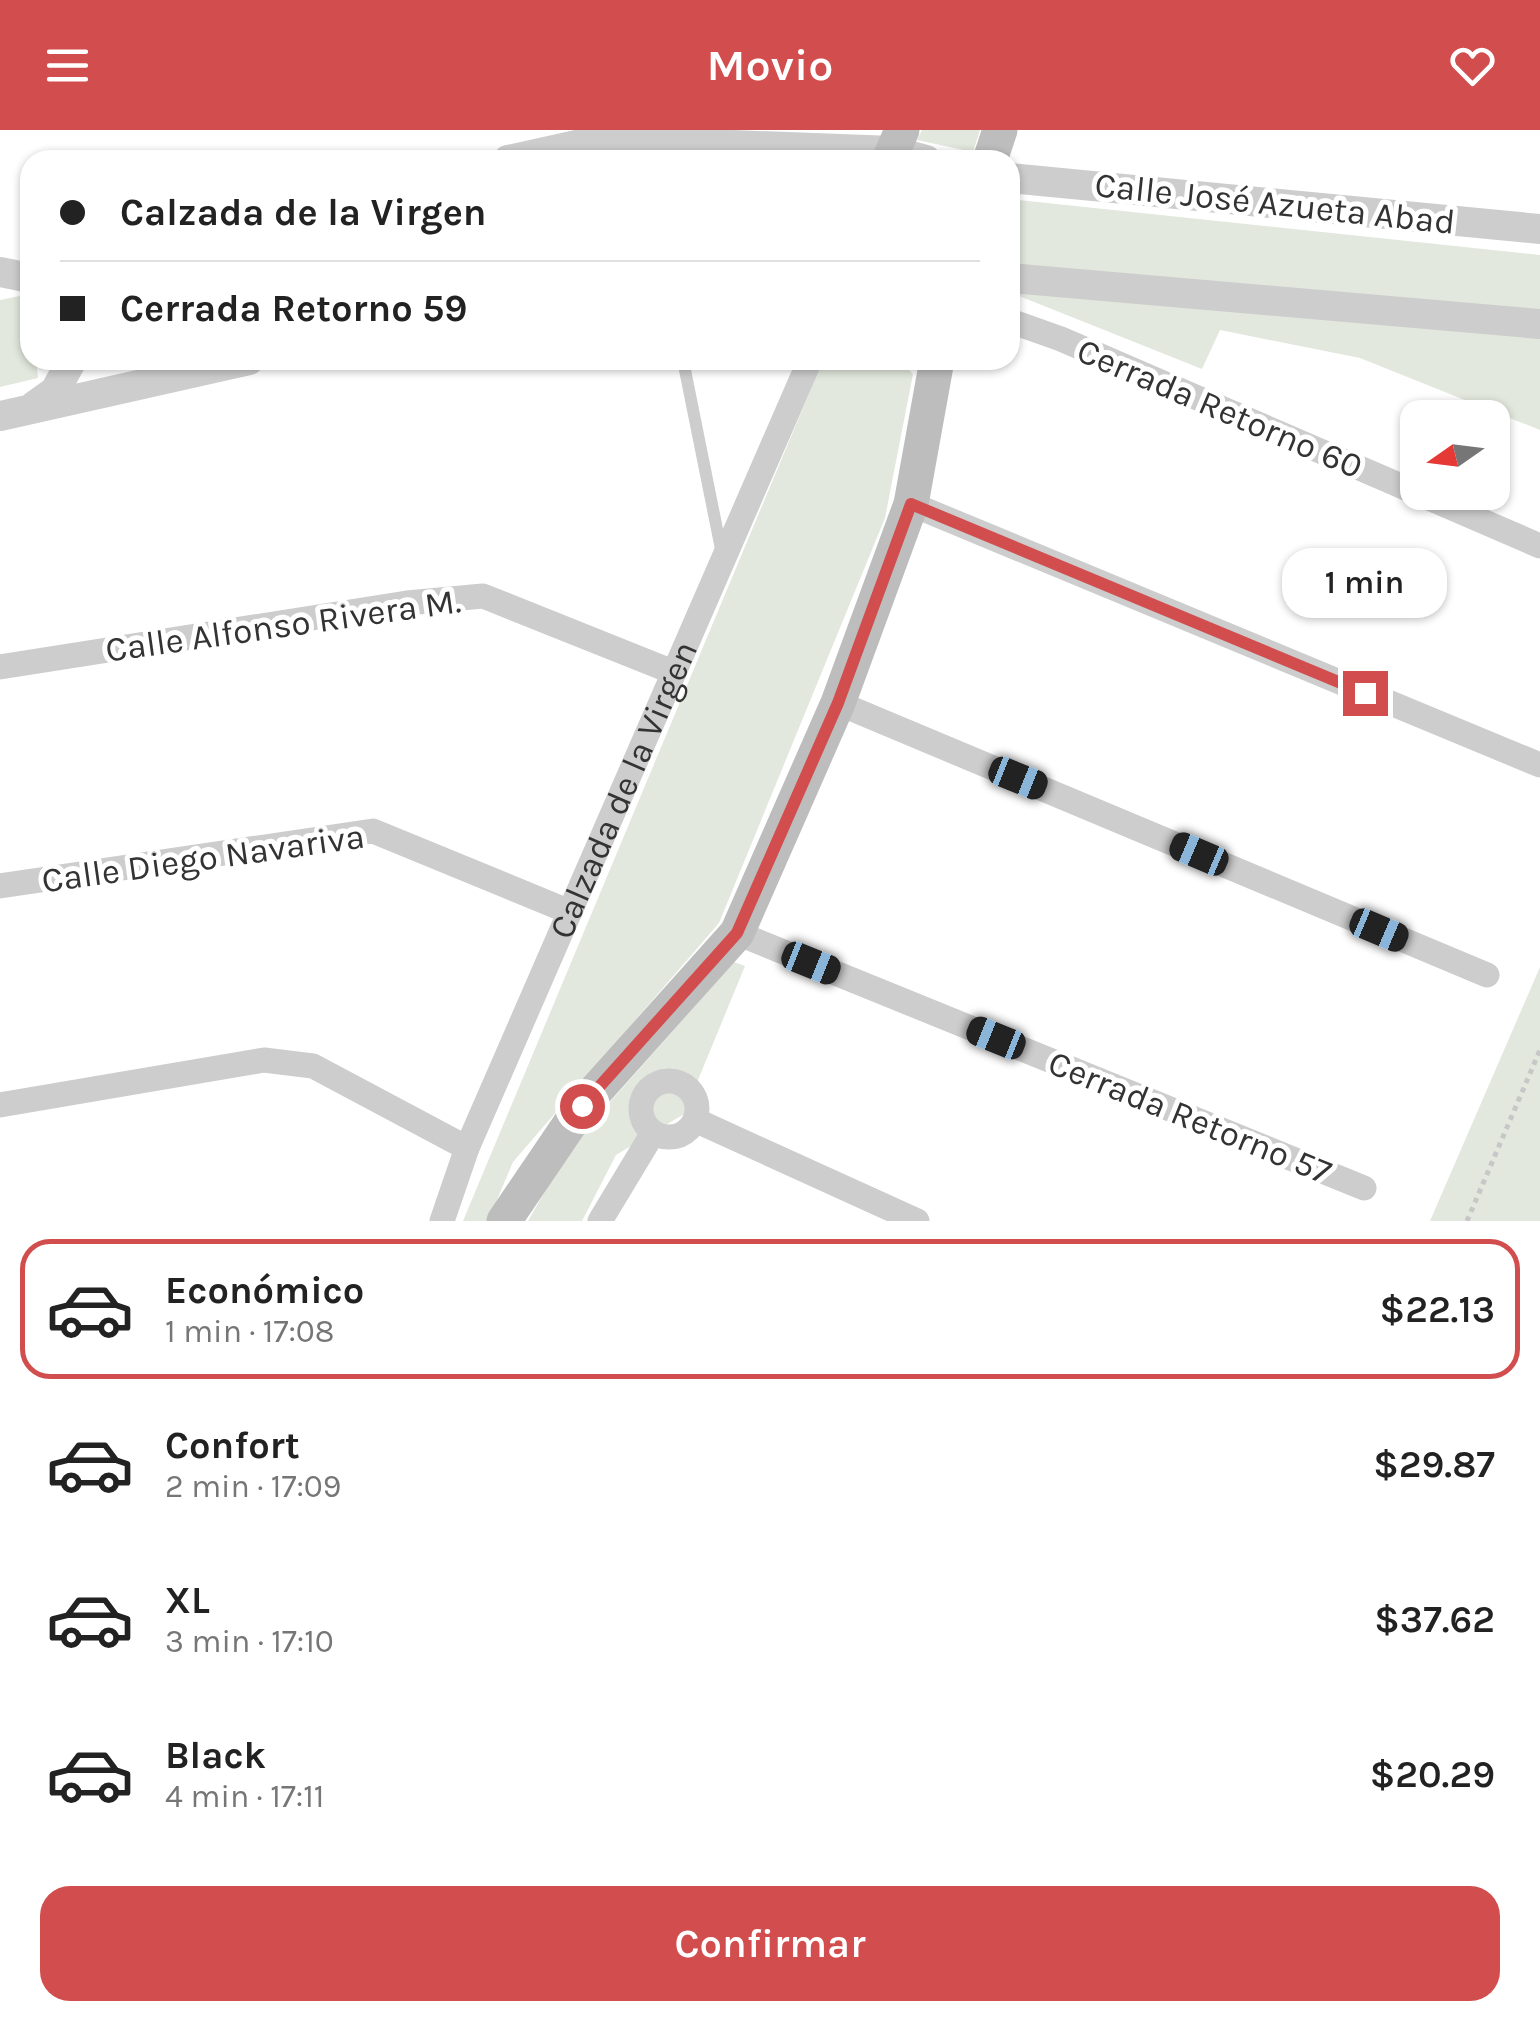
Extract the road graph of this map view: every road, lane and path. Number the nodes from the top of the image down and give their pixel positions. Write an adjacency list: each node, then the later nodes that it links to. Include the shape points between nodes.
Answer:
1 (554, 150): 2 (street, via 599,140)
2 (902, 150)
3 (1020, 179): 4 (street, Calle José Azueta Abad)
4 (1540, 229)
5 (1020, 279): 6 (street)
6 (1540, 324)
7 (1020, 325): 15 (street, Cerrada Retorno 60)
8 (67, 370): 13 (street, via 43,402)
9 (205, 370): 13 (street)
10 (685, 370): 16 (lane)
11 (806, 370): 16 (street, Calzada de la Virgen)
12 (932, 370): 14 (main road)
13 (6, 415)
14 (911, 504): 19 (main road); 20 (street)
15 (1540, 546)
16 (724, 562): 18 (street, Calzada de la Virgen)
17 (0, 668): 18 (street, Calle Alfonso Rivera M., via 482,596)
18 (673, 672): 22 (street, Calzada de la Virgen)
19 (838, 703): 23 (main road); 24 (street)
20 (1540, 766)
21 (0, 886): 22 (street, Calle Diego Navariva, via 373,831)
22 (570, 912): 29 (street, Calzada de la Virgen)
23 (737, 933): 30 (street, Cerrada Retorno 57); 32 (main road, via 582,1106)
24 (1487, 975)
25 (1540, 1050): 35 (path)
26 (0, 1105): 29 (street, via 264,1060 313,1066)
27 (695, 1120): 28 (street, via 677,1136); 28 (street, via 694,1095 686,1086 661,1081 642,1098 640,1110); 34 (street)
28 (652, 1132): 33 (street)
29 (467, 1148): 31 (street, Calzada de la Virgen)
30 (1364, 1188)
31 (442, 1221)
32 (504, 1221)
33 (600, 1221)
34 (917, 1221)
35 (1468, 1221)

